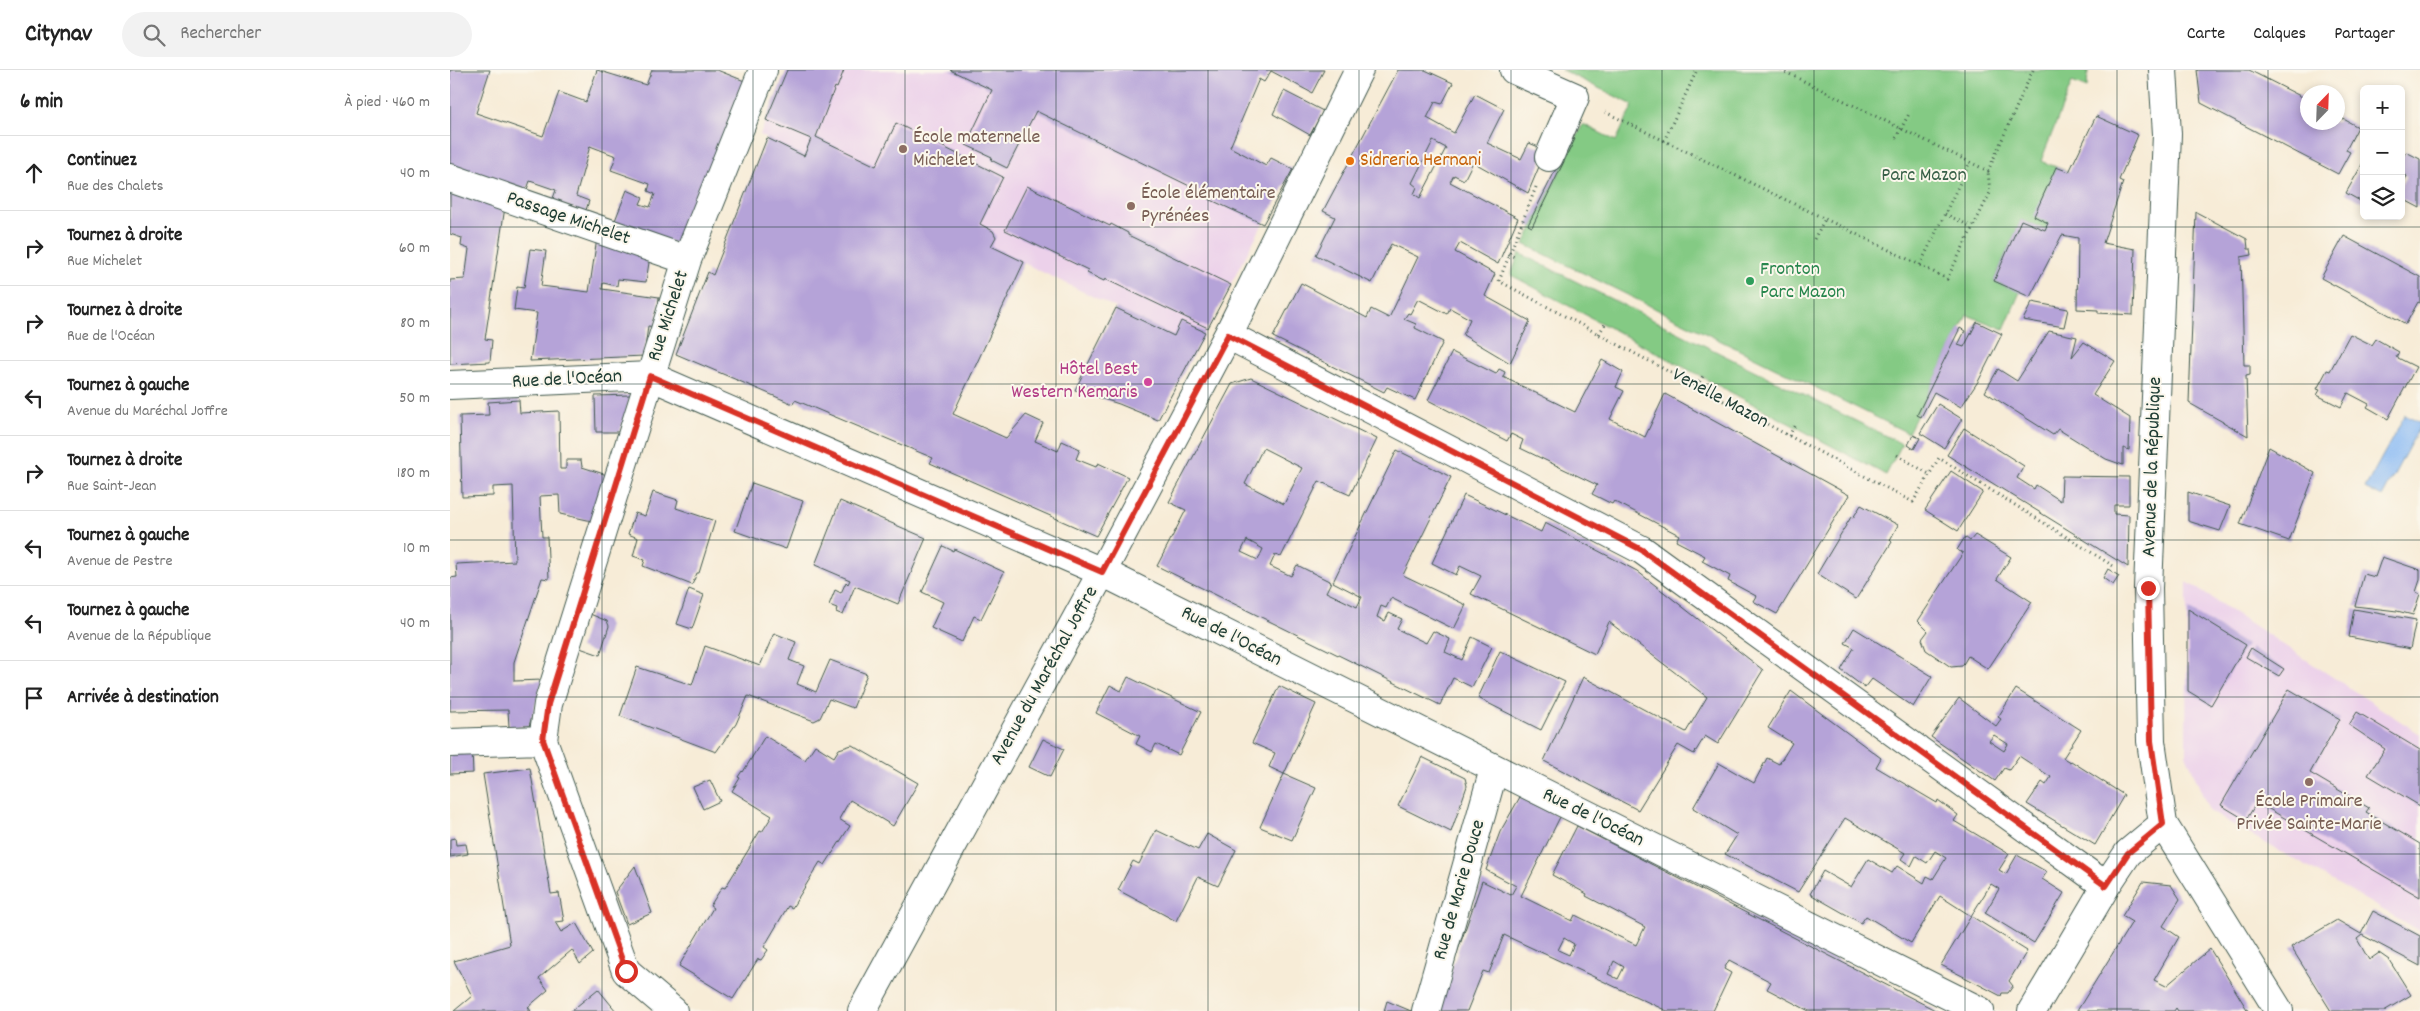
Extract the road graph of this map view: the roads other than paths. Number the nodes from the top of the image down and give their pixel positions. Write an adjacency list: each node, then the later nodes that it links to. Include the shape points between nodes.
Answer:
1 (763, 70): 7 (street, Rue Michelet)
2 (1359, 70): 8 (street, Avenue du Maréchal Joffre)
3 (1514, 70): 5 (street, via 1575,97)
4 (2163, 70): 15 (street, Avenue de la République, via 2167,134 2148,588 2151,741)
5 (1549, 157)
6 (450, 178): 7 (street, Passage Michelet)
7 (687, 260): 9 (street, Rue Michelet)
8 (1228, 335): 11 (street, Avenue du Maréchal Joffre); 16 (street, via 1642,550)
9 (650, 376): 10 (street, Rue de l'Océan); 11 (street, Rue de l'Océan); 12 (street, Rue Michelet, via 548,704)
10 (450, 385)
11 (1102, 572): 14 (street, Rue de l'Océan); 18 (street, Avenue du Maréchal Joffre)
12 (543, 740): 13 (street); 17 (street, via 626,971)
13 (450, 743)
14 (1494, 769): 19 (street, Rue de Marie Douce); 20 (street, Rue de l'Océan)
15 (2163, 824): 16 (street, via 2128,853); 22 (street, Avenue de la République)
16 (2106, 886): 21 (street)
17 (673, 1011)
18 (862, 1011)
19 (1426, 1011)
20 (1980, 1011)
21 (2032, 1011)
22 (2279, 1011)

